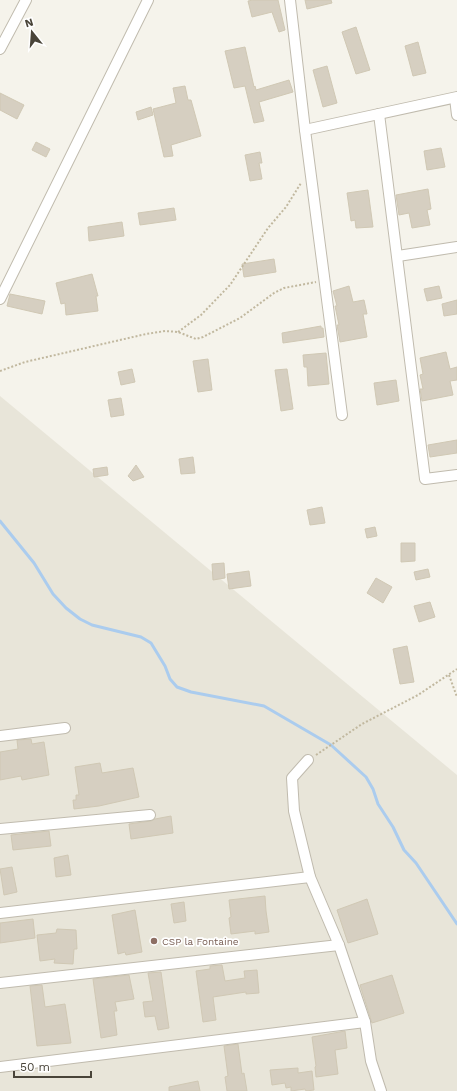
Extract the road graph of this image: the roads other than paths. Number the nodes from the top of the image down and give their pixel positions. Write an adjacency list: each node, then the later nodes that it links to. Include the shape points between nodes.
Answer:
1 (26, 0): 4 (street)
2 (148, 0): 11 (street)
3 (290, 0): 8 (street)
4 (0, 49)
5 (456, 98): 6 (street); 7 (street)
6 (379, 114): 8 (street); 10 (street)
7 (457, 115)
8 (305, 130): 12 (street)
9 (457, 247): 10 (street)
10 (398, 256): 13 (street, via 425,479)
11 (0, 299)
12 (342, 415)
13 (457, 475)
14 (64, 728): 15 (street)
15 (0, 736)
16 (308, 760): 19 (street, via 292,778 294,811)
17 (150, 815): 18 (street)
18 (0, 829)
19 (310, 877): 20 (street); 21 (street)
20 (0, 913)
21 (339, 945): 22 (street); 23 (street)
22 (0, 983)
23 (365, 1022): 24 (street); 25 (street, via 371,1061)
24 (0, 1067)
25 (381, 1091)

